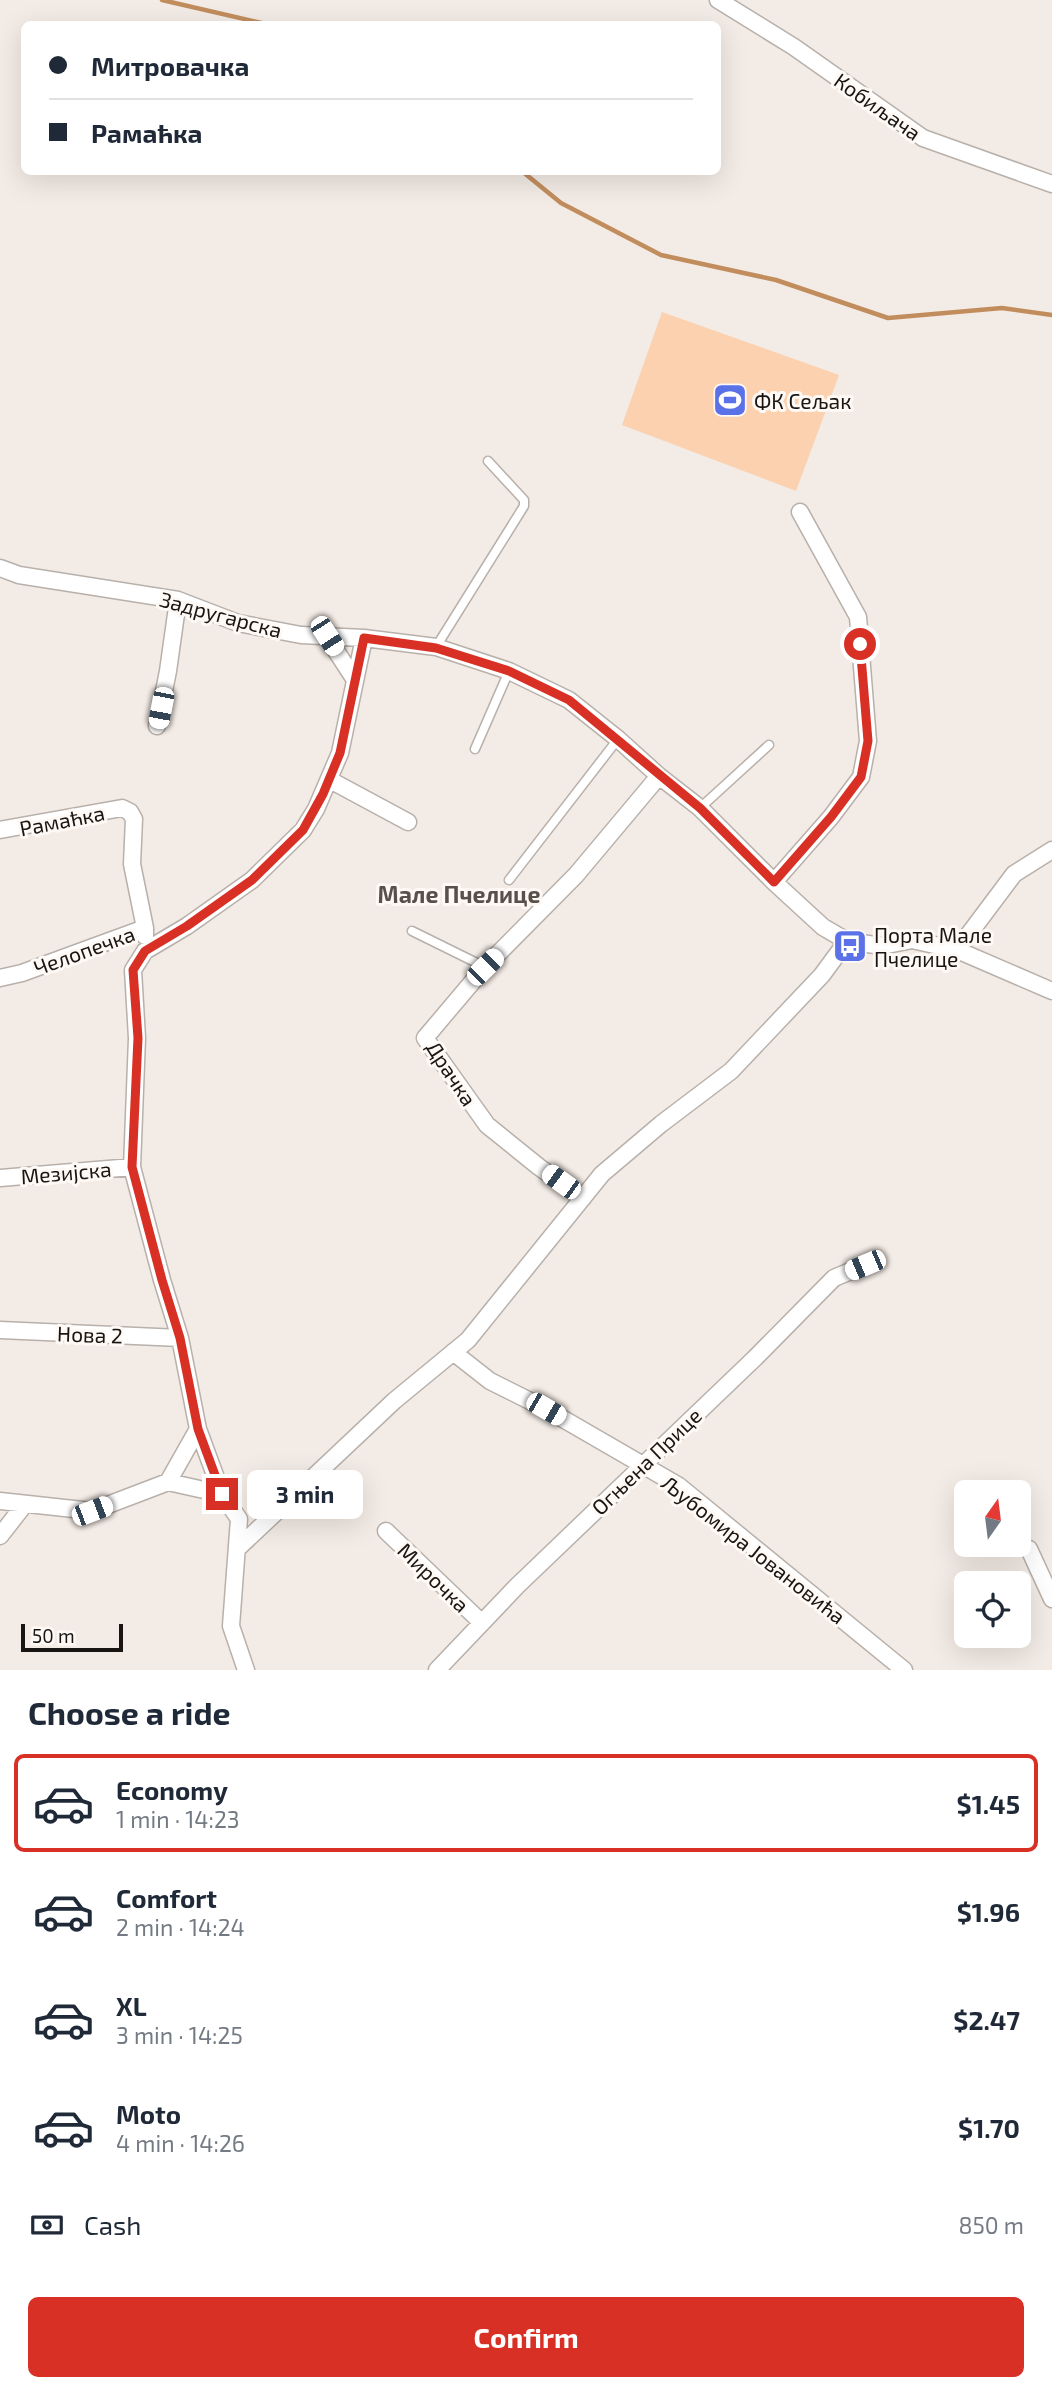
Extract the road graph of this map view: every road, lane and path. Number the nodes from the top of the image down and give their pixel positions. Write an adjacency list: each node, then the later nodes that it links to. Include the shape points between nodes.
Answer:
1 (718, 0): 2 (street, Кобиљача, via 923,138)
2 (1052, 184)
3 (488, 461): 9 (lane, via 524,500 524,506)
4 (800, 512): 23 (street, via 858,617 868,741 861,777)
5 (0, 568): 6 (street, Задругарска, via 19,575)
6 (178, 600): 7 (street, Задругарска, via 238,623); 12 (street)
7 (327, 636): 8 (street, Задругарска); 11 (street)
8 (364, 638): 9 (street, Задругарска); 11 (street)
9 (436, 648): 10 (street, Задругарска)
10 (509, 671): 13 (street, Задругарска, via 569,700); 15 (lane)
11 (355, 680): 17 (street)
12 (157, 726)
13 (618, 738): 16 (street, Задругарска); 22 (lane)
14 (769, 745): 18 (lane)
15 (475, 749)
16 (659, 776): 18 (street, Задругарска); 29 (street, Драчка, via 576,875)
17 (330, 780): 19 (street); 28 (street, via 303,830 252,880)
18 (700, 808): 23 (street, Задругарска)
19 (408, 822)
20 (0, 830): 24 (street, Рамаћка, via 122,808 130,812 134,819 132,864)
21 (1052, 850): 27 (street, via 1014,874)
22 (509, 880)
23 (774, 882): 26 (street, Задругарска, via 823,927)
24 (145, 928): 28 (street, Челопечка); 30 (street, Челопечка)
25 (412, 931): 29 (lane)
26 (846, 941): 27 (street, via 882,946 912,940); 34 (street, via 822,975 731,1071 602,1174)
27 (957, 950): 31 (street)
28 (145, 951): 32 (street, via 133,970 138,1038)
29 (485, 967): 34 (street, Драчка, via 425,1038 487,1125)
30 (0, 978)
31 (1052, 991)
32 (132, 1167): 33 (street, Мезијска); 37 (street)
33 (0, 1178)
34 (583, 1198): 38 (street, via 468,1340)
35 (865, 1265): 40 (street, Огњена Прице, via 834,1278)
36 (0, 1331): 37 (street, Нова 2)
37 (180, 1338): 39 (street)
38 (453, 1352): 40 (street, Љубомира Јовановића, via 490,1381); 47 (street, via 394,1401)
39 (198, 1429): 41 (street); 42 (street)
40 (643, 1465): 50 (street, Огњена Прице); 53 (street, Љубомира Јовановића, via 679,1486)
41 (168, 1482): 42 (street); 44 (street, via 92,1511)
42 (222, 1494): 47 (street, via 239,1519)
43 (0, 1501): 44 (street)
44 (24, 1504): 46 (street)
45 (386, 1531): 50 (street, Мирочка)
46 (0, 1536)
47 (237, 1549): 51 (street, via 231,1626)
48 (1031, 1553): 49 (street)
49 (1052, 1599)
50 (482, 1623): 52 (street, Огњена Прице)
51 (247, 1670)
52 (438, 1670)
53 (904, 1670)

